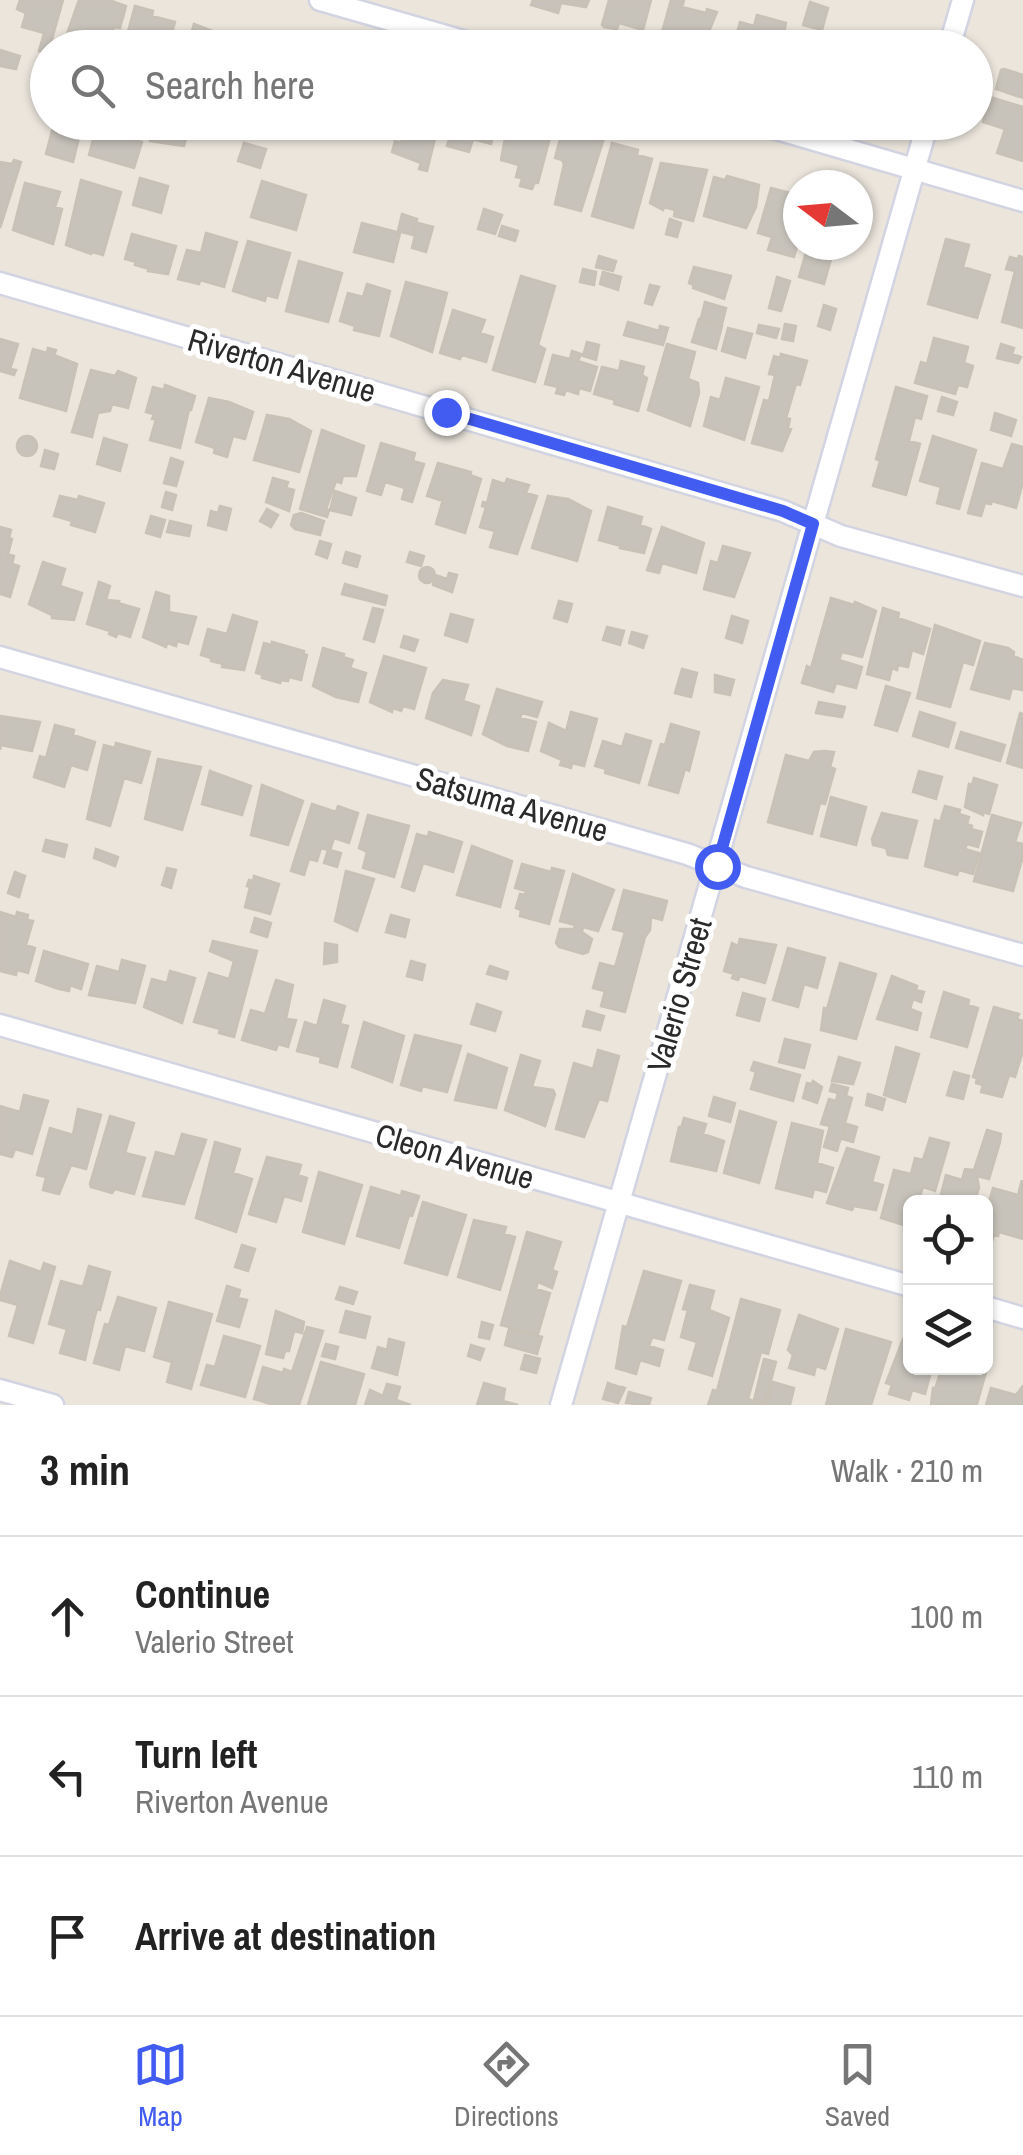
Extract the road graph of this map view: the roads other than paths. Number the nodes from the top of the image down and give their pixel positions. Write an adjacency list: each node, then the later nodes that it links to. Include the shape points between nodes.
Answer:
1 (320, 0): 3 (street)
2 (963, 0): 4 (street)
3 (425, 30)
4 (954, 30)
5 (816, 140): 7 (street)
6 (923, 140): 7 (street, Valerio Street)
7 (915, 168): 8 (street); 10 (street, Valerio Street)
8 (1023, 201)
9 (0, 284): 10 (street, Riverton Avenue)
10 (813, 524): 11 (street, Riverton Avenue); 13 (street, Valerio Street)
11 (1023, 586)
12 (0, 657): 13 (street, Satsuma Avenue)
13 (717, 866): 14 (street, Satsuma Avenue); 16 (street, Valerio Street)
14 (1023, 955)
15 (0, 1026): 16 (street, Cleon Avenue)
16 (618, 1202): 17 (street, Cleon Avenue); 22 (street, Valerio Street)
17 (907, 1285)
18 (993, 1309): 19 (street)
19 (1023, 1318)
20 (0, 1390): 21 (street)
21 (53, 1405)
22 (561, 1405)

